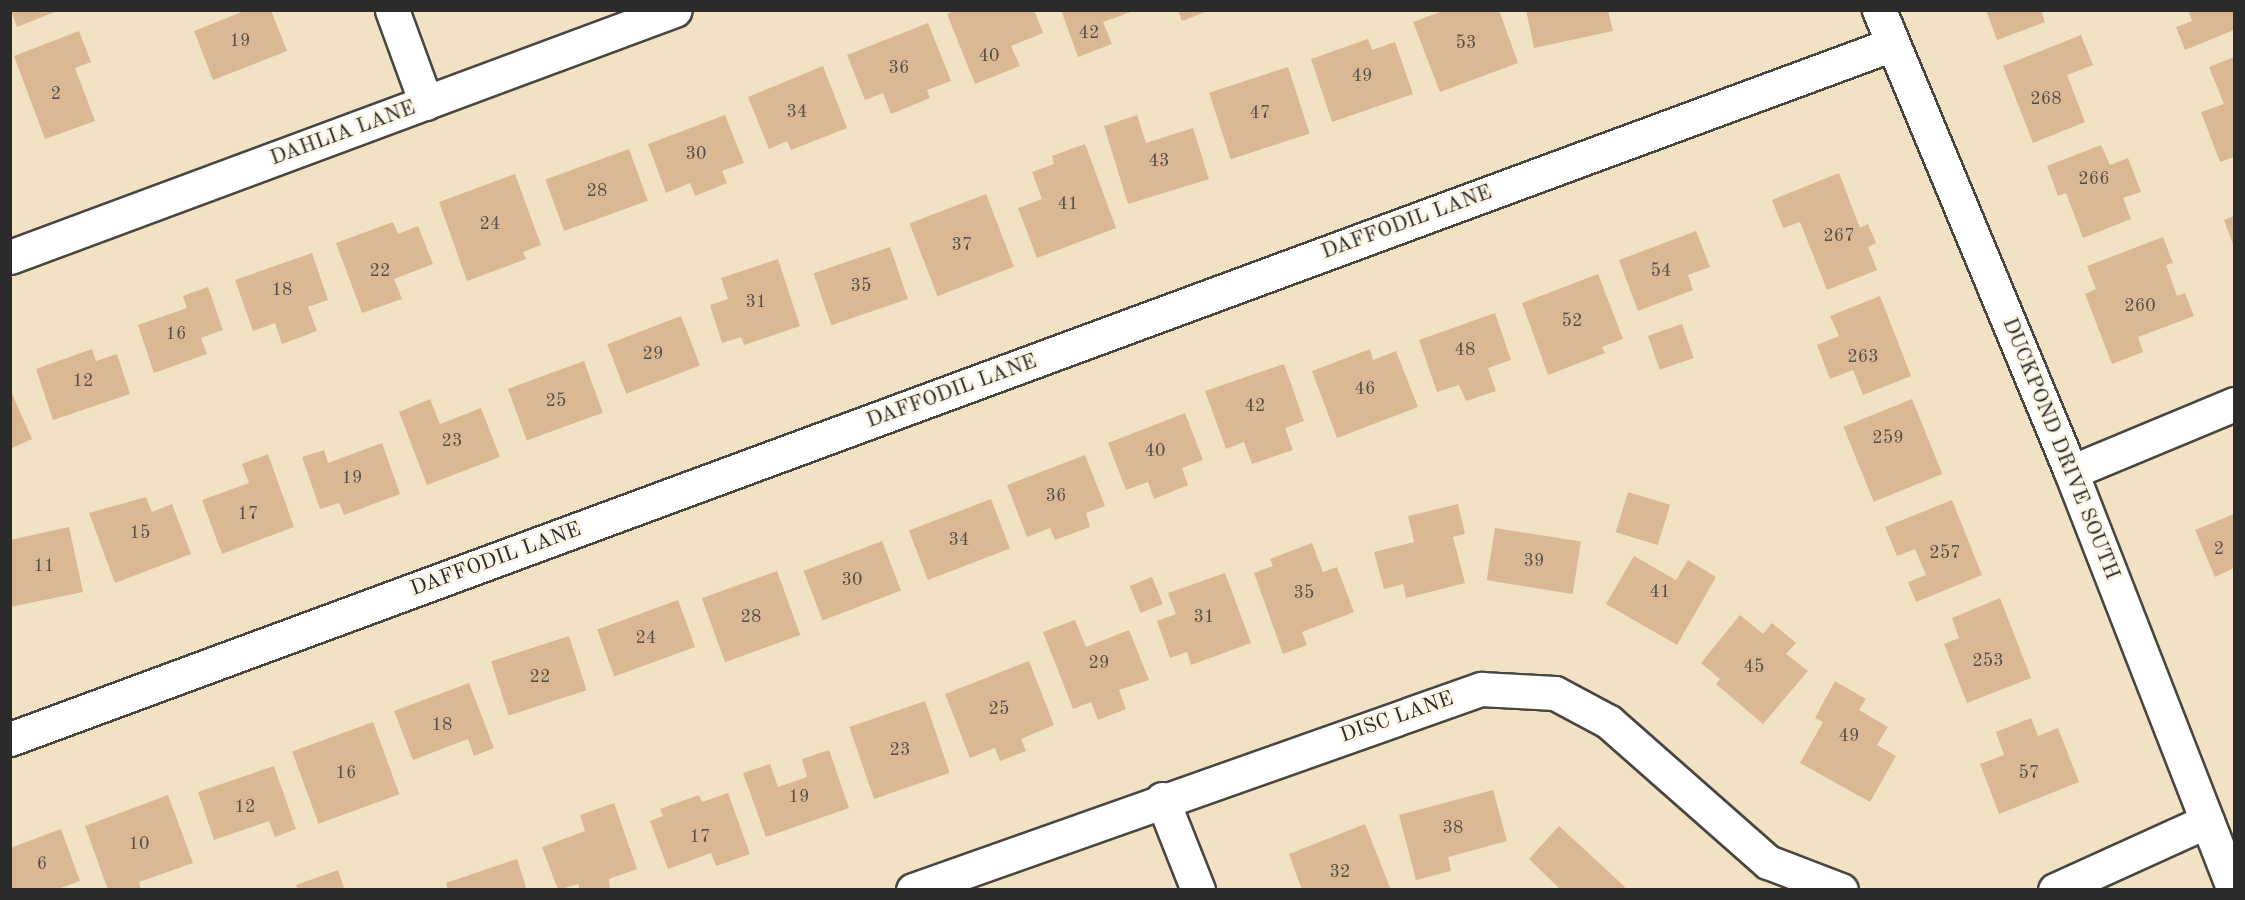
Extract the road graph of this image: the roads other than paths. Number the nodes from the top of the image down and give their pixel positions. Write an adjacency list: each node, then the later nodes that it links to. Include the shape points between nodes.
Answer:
1 (392, 10): 5 (street)
2 (675, 10): 5 (street, DAHLIA LANE)
3 (1879, 10): 4 (street, DUCKPOND DRIVE SOUTH)
4 (1893, 44): 8 (street, DUCKPOND DRIVE SOUTH); 9 (street, DAFFODIL LANE)
5 (426, 103): 6 (street, DAHLIA LANE)
6 (10, 257)
7 (2235, 404): 8 (street)
8 (2071, 472): 11 (street, DUCKPOND DRIVE SOUTH)
9 (10, 740)
10 (1162, 799): 12 (street, DISC LANE); 13 (street); 14 (street, DISC LANE, via 1481,689 1555,693 1609,722 1768,862)
11 (2207, 821): 15 (street); 16 (street, DUCKPOND DRIVE SOUTH)
12 (913, 890)
13 (1198, 890)
14 (1842, 890)
15 (2055, 890)
16 (2234, 890)

